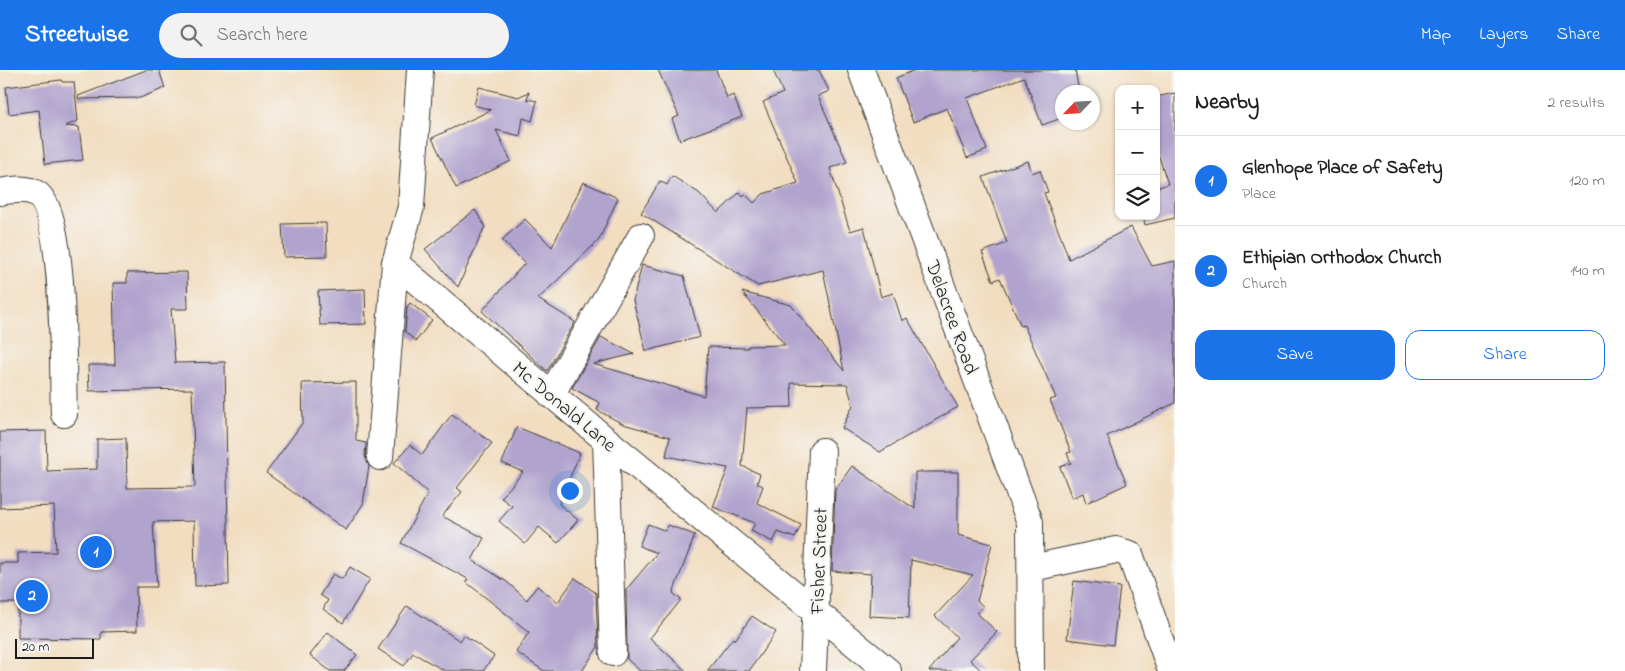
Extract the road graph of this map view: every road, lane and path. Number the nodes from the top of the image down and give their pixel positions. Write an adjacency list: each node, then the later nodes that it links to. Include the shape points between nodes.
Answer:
1 (420, 70): 5 (street, via 411,207)
2 (861, 70): 11 (street, Delacree Road, via 1030,522)
3 (0, 192): 7 (street, via 19,189 37,194 49,212 61,271)
4 (642, 236): 6 (street)
5 (395, 263): 6 (street, Mc Donald Lane); 10 (street)
6 (551, 394): 8 (street, Mc Donald Lane)
7 (64, 414)
8 (606, 440): 12 (street, Mc Donald Lane); 13 (street)
9 (822, 451): 12 (street, Fisher Street)
10 (380, 457)
11 (1032, 568): 16 (street, Delacree Road); 17 (street, via 1116,550 1130,554)
12 (817, 613): 14 (street, Fisher Street); 15 (street, Mc Donald Lane)
13 (613, 653)
14 (813, 671)
15 (888, 671)
16 (1031, 671)
17 (1171, 671)

